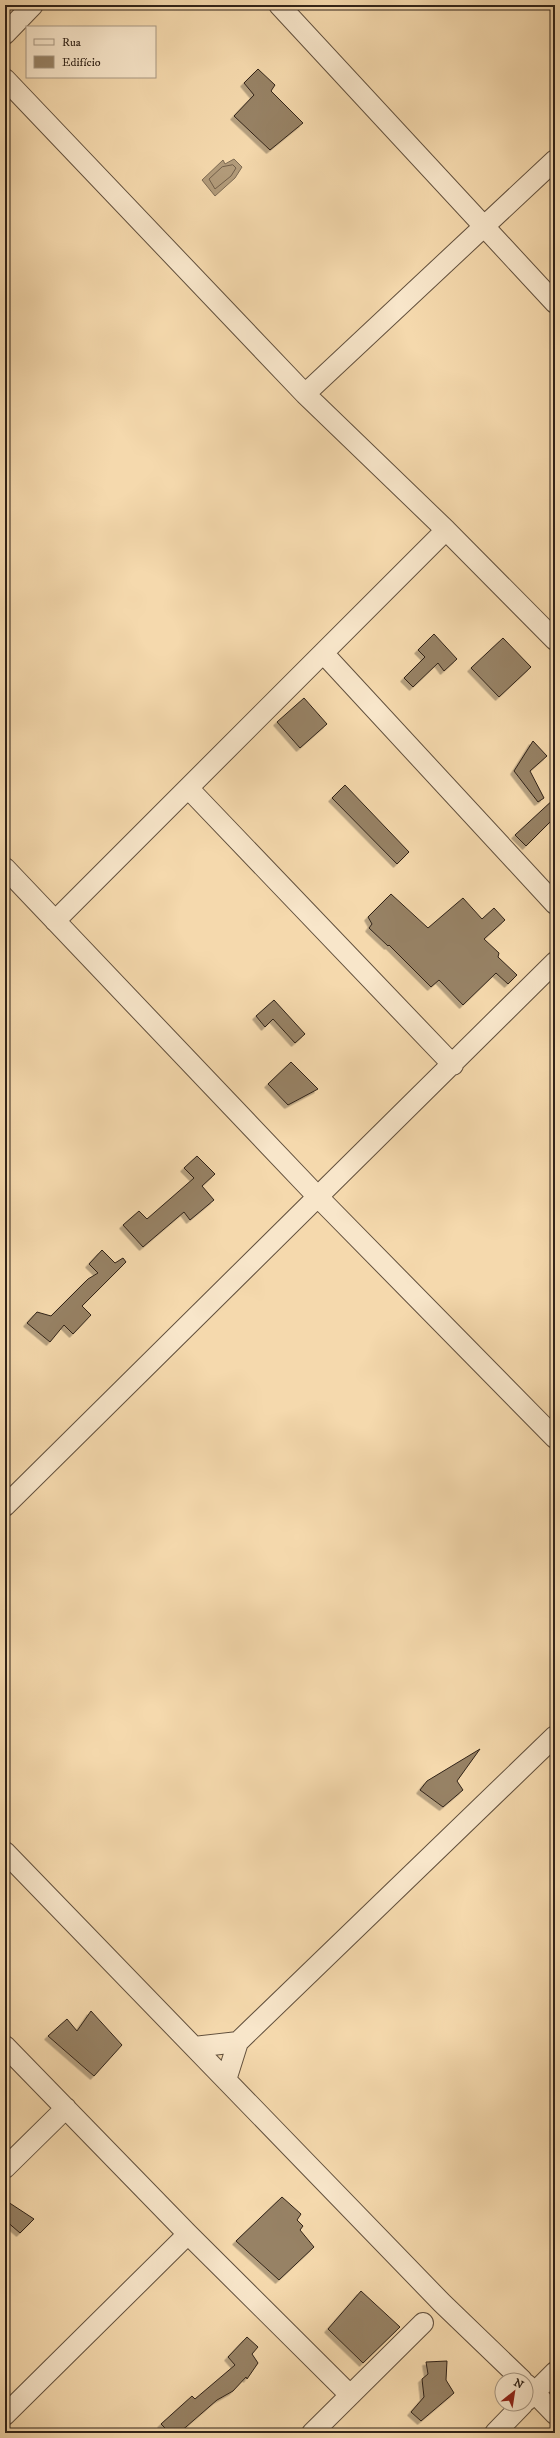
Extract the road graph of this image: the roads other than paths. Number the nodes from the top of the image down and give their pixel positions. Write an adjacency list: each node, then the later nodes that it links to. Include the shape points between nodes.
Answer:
1 (33, 5): 3 (street)
2 (279, 5): 6 (street)
3 (5, 34)
4 (5, 79): 8 (street)
5 (555, 160): 6 (street)
6 (483, 227): 7 (street); 8 (street)
7 (555, 303)
8 (305, 394): 9 (street)
9 (446, 530): 10 (street); 11 (street)
10 (555, 640)
11 (324, 654): 12 (street); 14 (street)
12 (189, 789): 15 (street); 17 (street)
13 (5, 868): 15 (street)
14 (555, 904)
15 (55, 921): 18 (street)
16 (555, 962): 17 (street)
17 (453, 1065): 18 (street)
18 (318, 1196): 19 (street); 20 (street)
19 (555, 1438)
20 (5, 1506)
21 (555, 1736): 23 (street)
22 (5, 1852): 25 (street)
23 (238, 2042): 25 (street); 26 (street)
24 (5, 2047): 27 (street)
25 (194, 2047): 26 (street)
26 (226, 2080): 31 (street)
27 (66, 2108): 28 (street); 29 (street)
28 (5, 2168)
29 (188, 2234): 34 (street); 38 (street)
30 (423, 2323): 34 (street)
31 (507, 2372)
32 (555, 2372): 33 (street)
33 (534, 2386)
34 (350, 2395): 39 (street)
35 (534, 2398): 37 (street)
36 (511, 2412): 40 (street)
37 (555, 2414)
38 (5, 2415)
39 (312, 2433)
40 (495, 2433)

